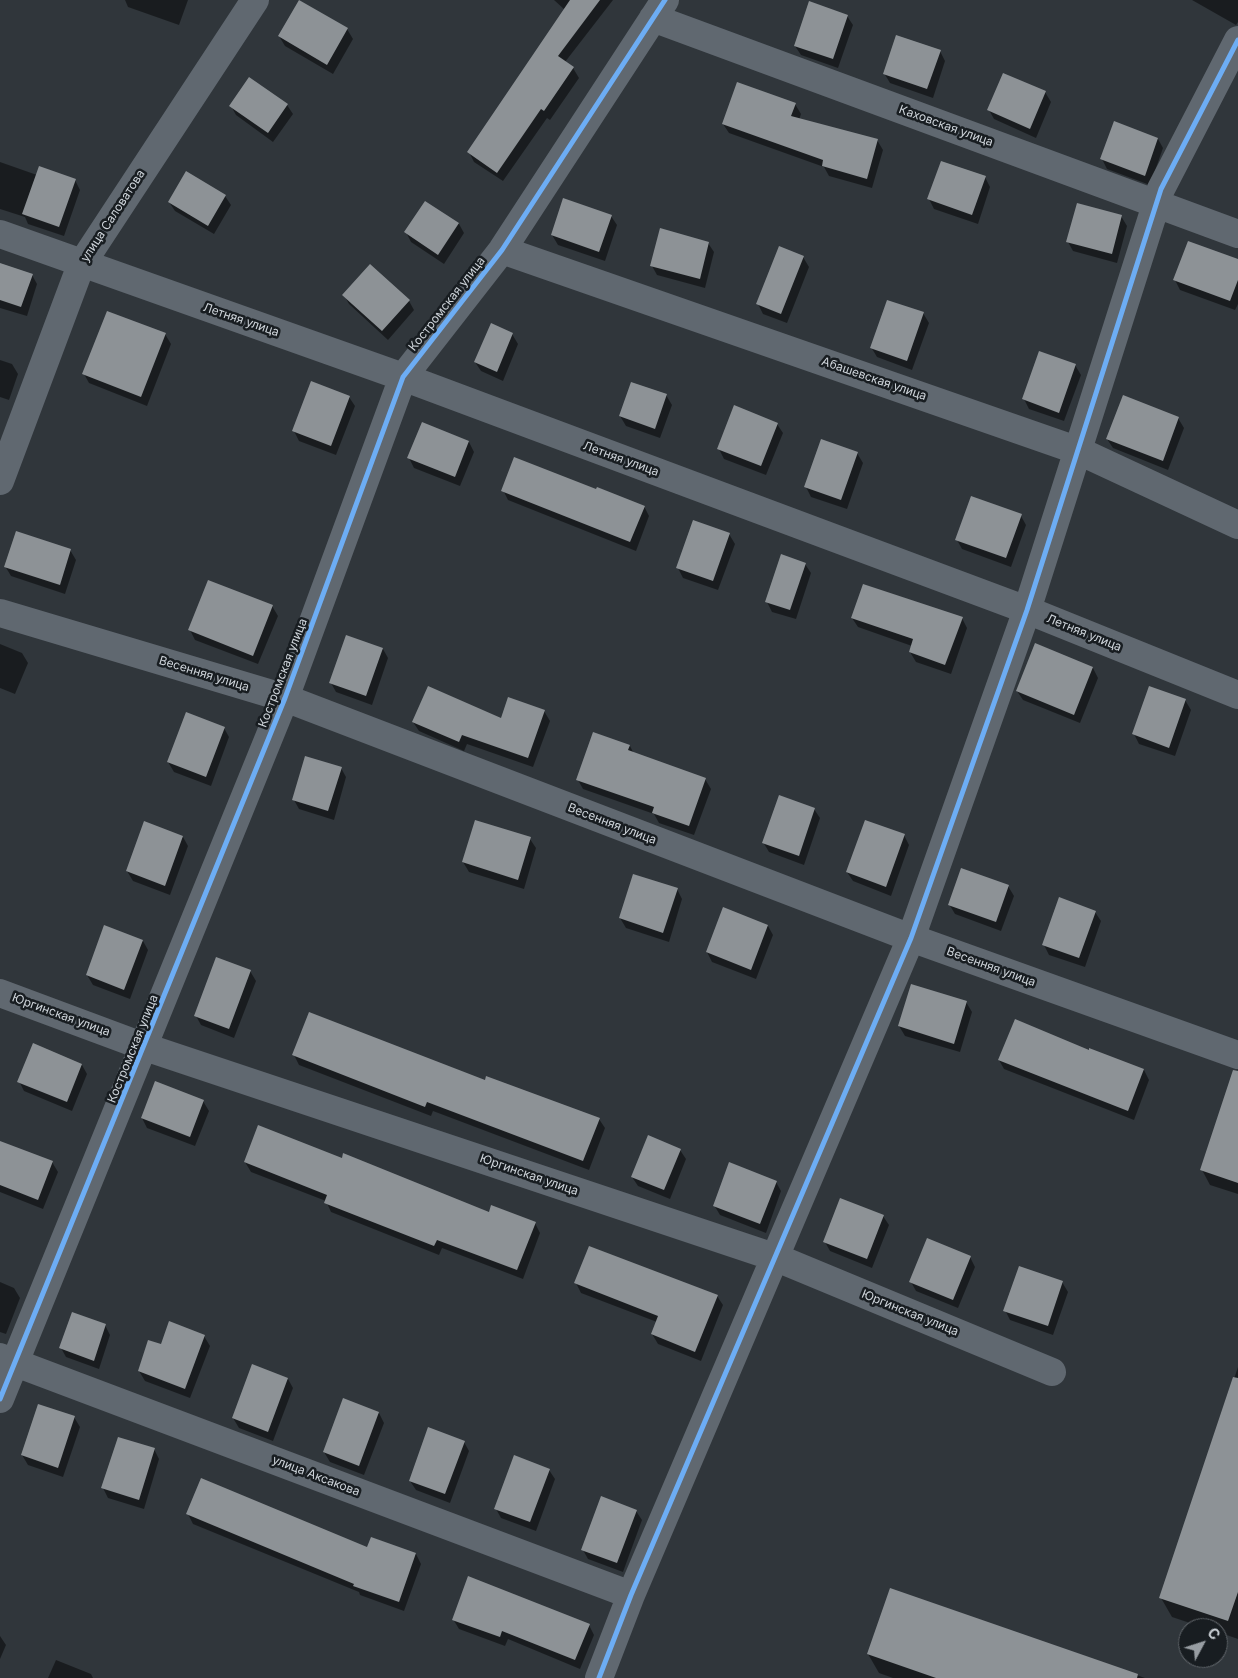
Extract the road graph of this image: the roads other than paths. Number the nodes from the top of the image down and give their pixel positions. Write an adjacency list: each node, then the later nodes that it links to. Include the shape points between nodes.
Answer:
1 (255, 0): 8 (street, улица Саловатова)
2 (659, 9): 4 (street, Каховская улица); 7 (street, Костромская улица)
3 (1238, 40): 4 (street, via 1161,189)
4 (1157, 204): 6 (street, Каховская улица); 10 (street)
5 (0, 234): 8 (street, Летняя улица)
6 (1238, 234)
7 (502, 250): 9 (street, Костромская улица); 10 (street, Абашевская улица)
8 (81, 265): 9 (street, Летняя улица); 11 (street, улица Саловатова)
9 (403, 377): 13 (street, Летняя улица); 16 (street, Костромская улица)
10 (1080, 450): 12 (street, Абашевская улица); 13 (street)
11 (0, 481)
12 (1238, 525)
13 (1027, 610): 15 (street, Летняя улица); 17 (street)
14 (0, 613): 16 (street, Весенняя улица)
15 (1238, 695)
16 (285, 698): 17 (street, Весенняя улица); 19 (street, Костромская улица)
17 (911, 938): 20 (street, Весенняя улица); 21 (street)
18 (0, 993): 19 (street, Юргинская улица)
19 (145, 1047): 21 (street, Юргинская улица); 22 (street, Костромская улица)
20 (1229, 1052)
21 (777, 1258): 23 (street, Юргинская улица); 25 (street)
22 (7, 1360): 24 (street, Костромская улица); 25 (street, улица Аксакова)
23 (1052, 1372)
24 (0, 1399)
25 (631, 1595): 26 (street)
26 (599, 1678)

